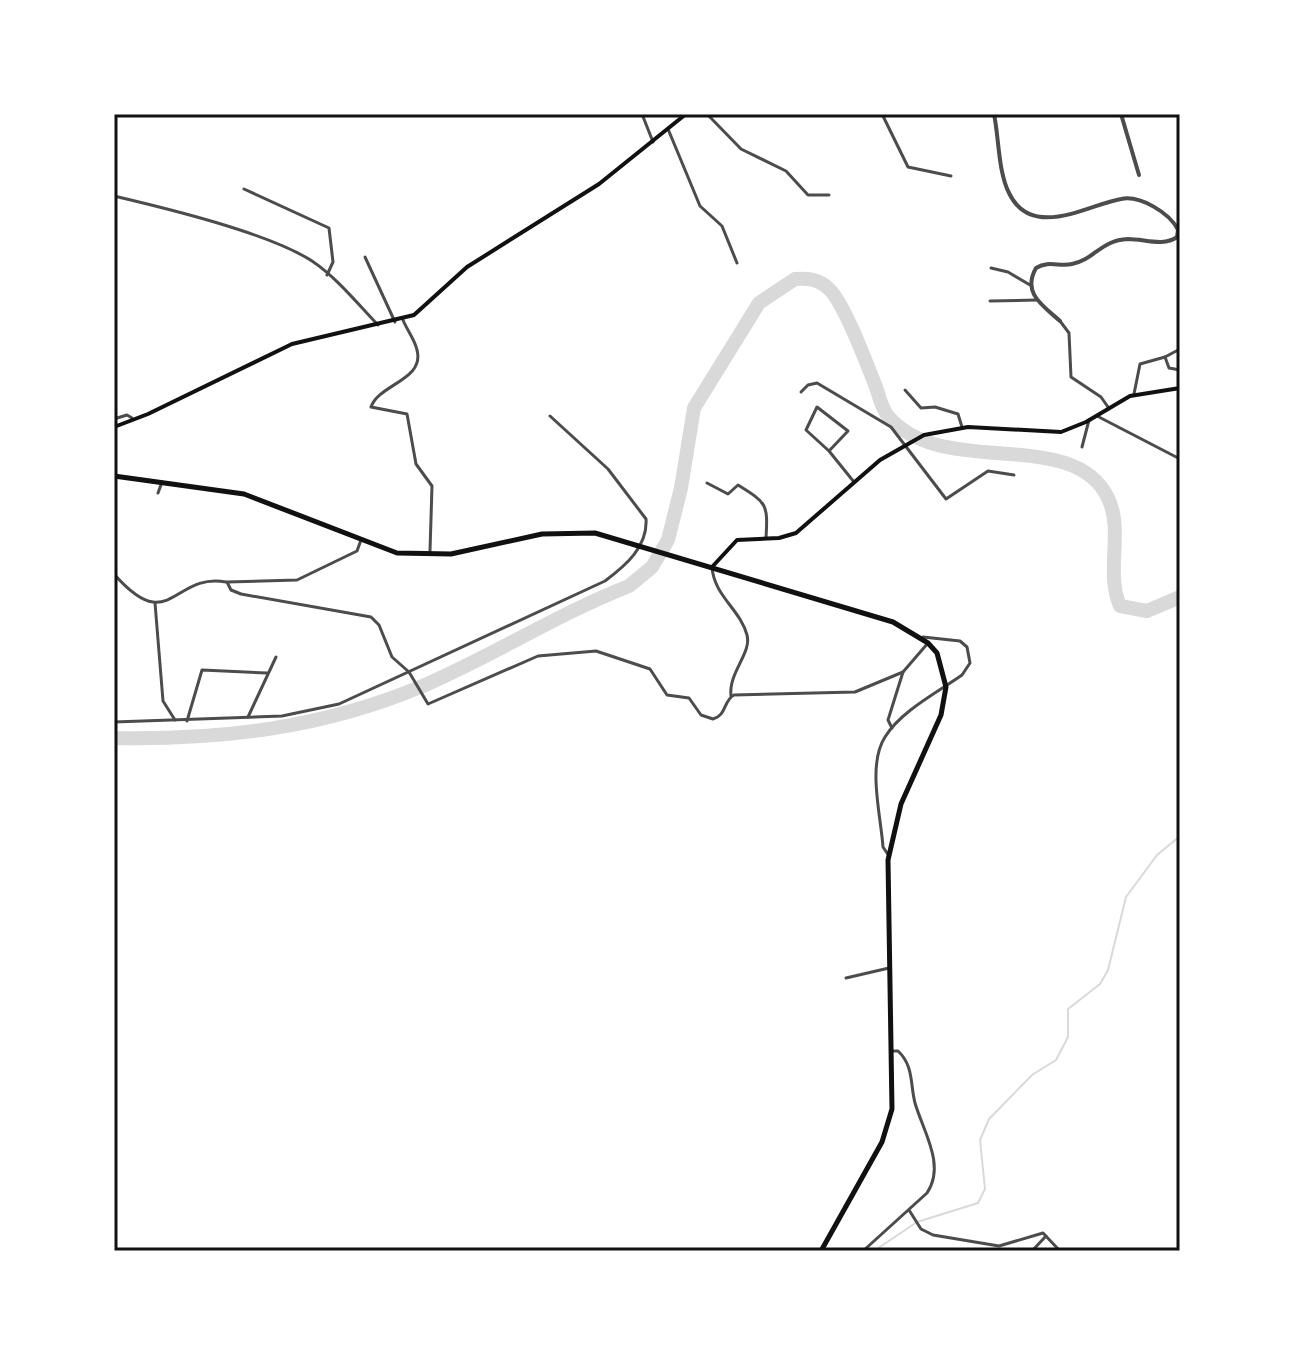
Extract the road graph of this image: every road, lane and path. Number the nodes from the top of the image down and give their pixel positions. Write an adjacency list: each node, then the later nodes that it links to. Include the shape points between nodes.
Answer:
1 (642, 114): 8 (street)
2 (686, 114): 7 (main road)
3 (707, 114): 12 (street, via 741,149 786,171 808,195)
4 (882, 114): 10 (street, via 908,167)
5 (994, 114): 14 (street, via 1007,190 1020,207 1063,217 1128,198 1160,211)
6 (1121, 114): 9 (street)
7 (668, 129): 8 (main road); 16 (street, via 700,206 720,223)
8 (653, 142): 22 (main road, via 599,184 467,267 429,305)
9 (1139, 175)
10 (951, 176)
11 (244, 189): 18 (street, via 329,228 333,262)
12 (829, 195)
13 (114, 196): 18 (street, via 269,241 313,261)
14 (1179, 232): 19 (street, via 1168,242 1120,240 1101,245 1073,264 1044,263 1036,268)
15 (365, 257): 24 (street)
16 (737, 263)
17 (991, 268): 19 (street)
18 (327, 275): 25 (street)
19 (1030, 285): 20 (street)
20 (1037, 300): 21 (street); 23 (street)
21 (990, 301)
22 (403, 320): 24 (main road); 54 (street, via 416,345 416,365 371,407 407,414 416,464 432,486)
23 (1060, 321): 33 (street, via 1069,333 1071,377)
24 (395, 322): 25 (main road)
25 (378, 325): 37 (main road, via 292,344)
26 (1180, 349): 27 (street)
27 (1165, 357): 28 (street, via 1169,368); 32 (street, via 1139,365)
28 (1180, 370)
29 (1180, 388): 32 (main road)
30 (905, 390): 40 (street, via 921,408 958,414)
31 (801, 392): 41 (street, via 817,383 886,424)
32 (1134, 394): 33 (main road)
33 (1109, 408): 35 (main road)
34 (550, 416): 53 (street, via 608,469 646,519)
35 (1097, 416): 38 (main road); 44 (street)
36 (114, 419): 37 (street, via 127,415)
37 (134, 420): 39 (main road)
38 (1089, 420): 40 (main road, via 1048,433); 42 (street)
39 (114, 427)
40 (962, 427): 41 (main road)
41 (904, 444): 45 (street, via 946,499 988,471); 48 (main road)
42 (1082, 447)
43 (829, 451): 43 (street, via 806,430 817,407 848,431); 48 (street)
44 (1180, 459)
45 (1014, 475)
46 (114, 476): 47 (highway)
47 (162, 482): 50 (street); 52 (highway, via 244,494)
48 (854, 482): 51 (main road, via 799,531)
49 (707, 483): 51 (street, via 728,494 738,485 762,500 768,513)
50 (158, 493)
51 (766, 538): 55 (main road, via 732,542)
52 (361, 540): 54 (highway, via 397,553); 57 (street, via 357,551 297,580)
53 (642, 548): 54 (highway, via 576,531); 55 (highway); 64 (street, via 605,581)
54 (430, 555)
55 (712, 567): 59 (highway, via 893,622); 66 (street, via 713,584 747,636 731,679)
56 (114, 574): 58 (street, via 142,600)
57 (227, 582): 58 (street, via 199,584 170,601); 64 (street, via 241,594 371,617 392,657)
58 (155, 603): 68 (street, via 163,701)
59 (921, 637): 60 (highway); 65 (street, via 960,641 971,654 967,669)
60 (928, 643): 62 (street); 65 (highway, via 937,653)
61 (276, 657): 63 (street)
62 (903, 672): 66 (street, via 855,692); 71 (street, via 890,707)
63 (267, 673): 67 (street); 69 (street, via 202,670)
64 (410, 673): 66 (street, via 423,702 434,703 538,656 596,651 650,669 667,695 689,698 704,718 718,718); 67 (street, via 339,704)
65 (946, 687): 71 (street); 72 (highway, via 941,715 901,804)
66 (731, 696)
67 (248, 717): 69 (street)
68 (175, 720): 69 (street); 70 (street)
69 (187, 721)
70 (114, 722)
71 (892, 728): 72 (street, via 877,764 883,847)
72 (889, 856): 73 (highway)
73 (889, 968): 74 (street); 75 (highway)
74 (846, 978)
75 (893, 1051): 76 (street, via 909,1065 932,1152 933,1183); 78 (highway, via 892,1109 882,1142)
76 (909, 1210): 77 (street, via 933,1235 999,1246 1034,1234); 79 (street)
77 (1047, 1236): 80 (street); 81 (street)
78 (821, 1251)
79 (863, 1251)
80 (1032, 1251)
81 (1060, 1251)

